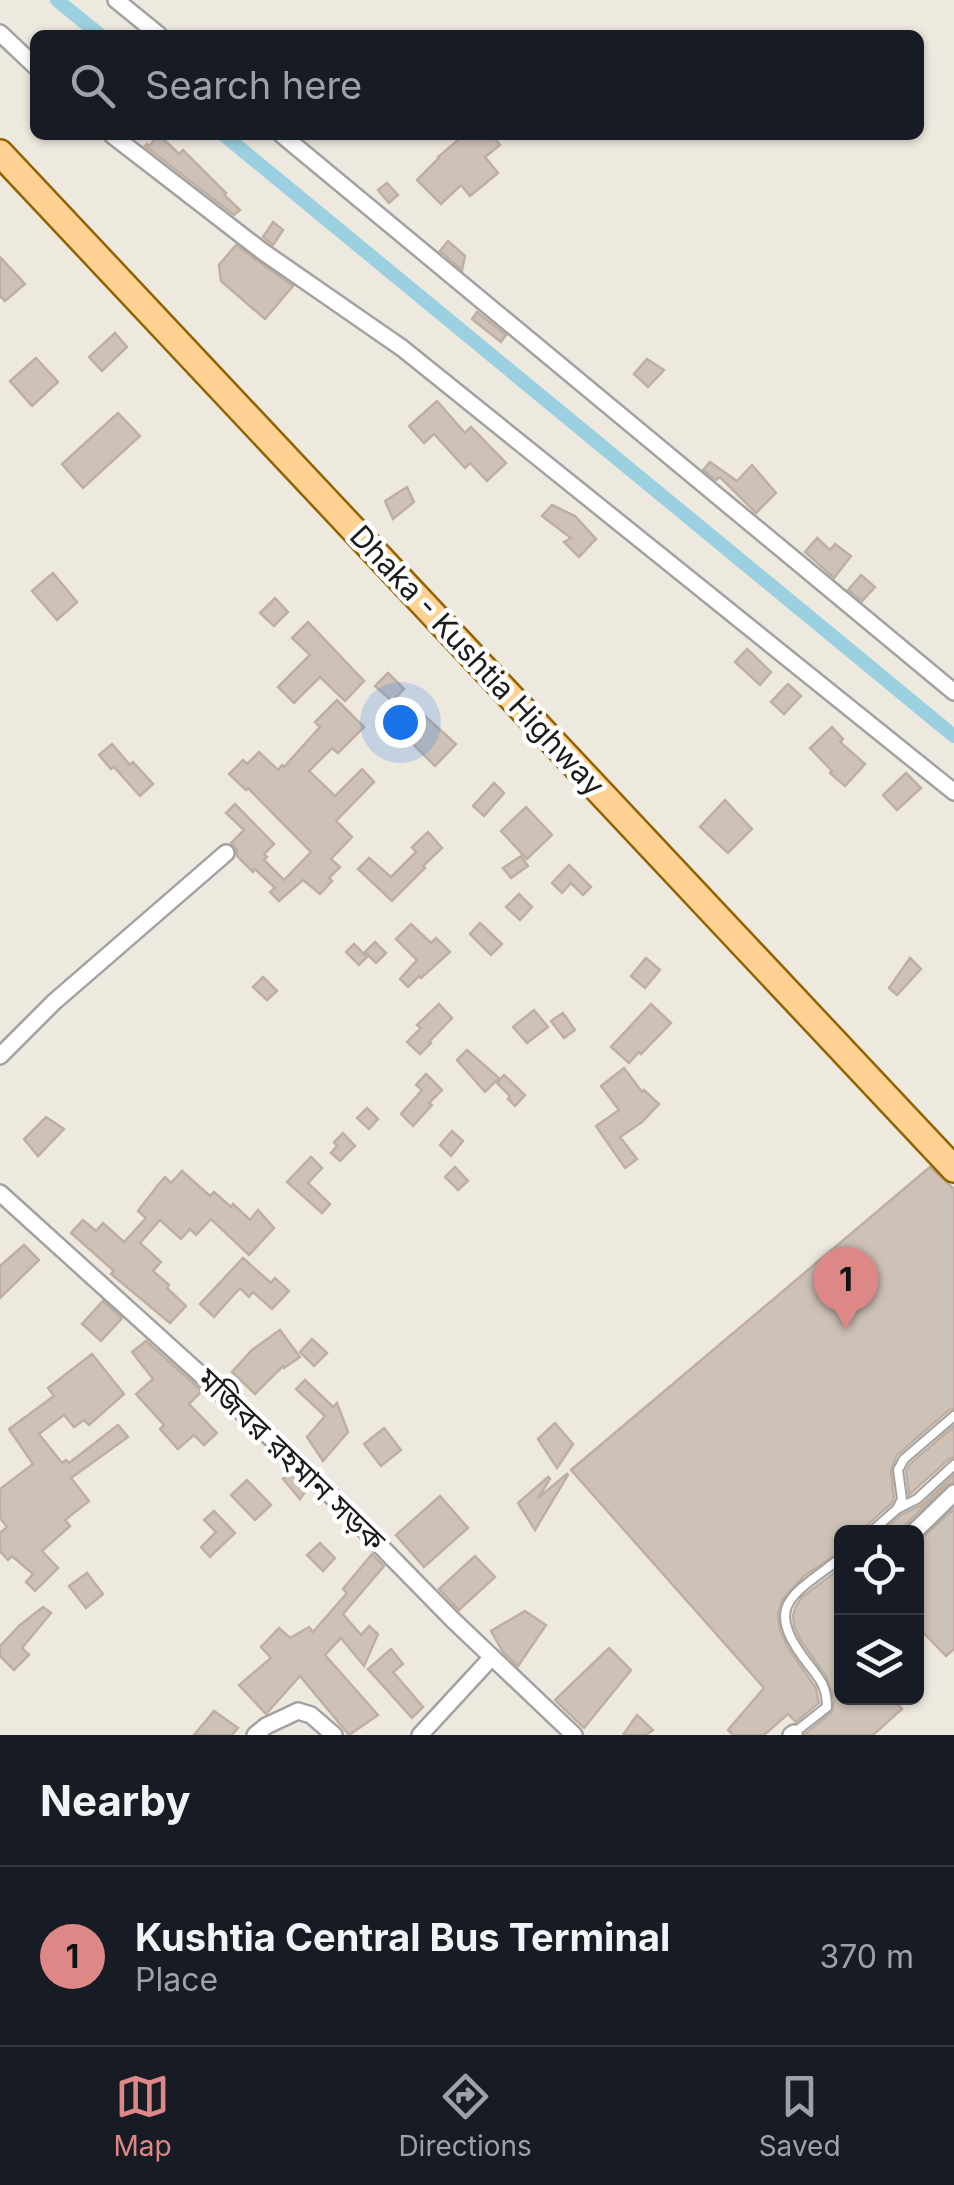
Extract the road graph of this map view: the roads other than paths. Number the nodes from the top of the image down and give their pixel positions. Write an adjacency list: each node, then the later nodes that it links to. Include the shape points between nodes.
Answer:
1 (116, 0): 2 (street)
2 (154, 30)
3 (0, 33): 4 (street)
4 (30, 61)
5 (119, 140): 9 (street, via 402,348)
6 (288, 140): 8 (street)
7 (0, 153): 12 (main road, Dhaka - Kushtia Highway)
8 (954, 692)
9 (954, 792)
10 (226, 853): 11 (street)
11 (0, 1056)
12 (954, 1169)
13 (0, 1193): 21 (street, মজিবর রহমান সড়ক, via 305,1468)
14 (954, 1416): 17 (lane, via 904,1459)
15 (954, 1465): 17 (lane)
16 (954, 1493): 19 (street)
17 (897, 1509): 18 (lane)
18 (879, 1525)
19 (921, 1525)
20 (834, 1563): 22 (lane, via 785,1608 792,1643 827,1693 826,1707)
21 (492, 1657): 25 (street); 26 (street, মজিবর রহমান সড়ক)
22 (792, 1734)
23 (256, 1735): 24 (street, via 298,1710)
24 (334, 1735)
25 (420, 1735)
26 (574, 1735)

